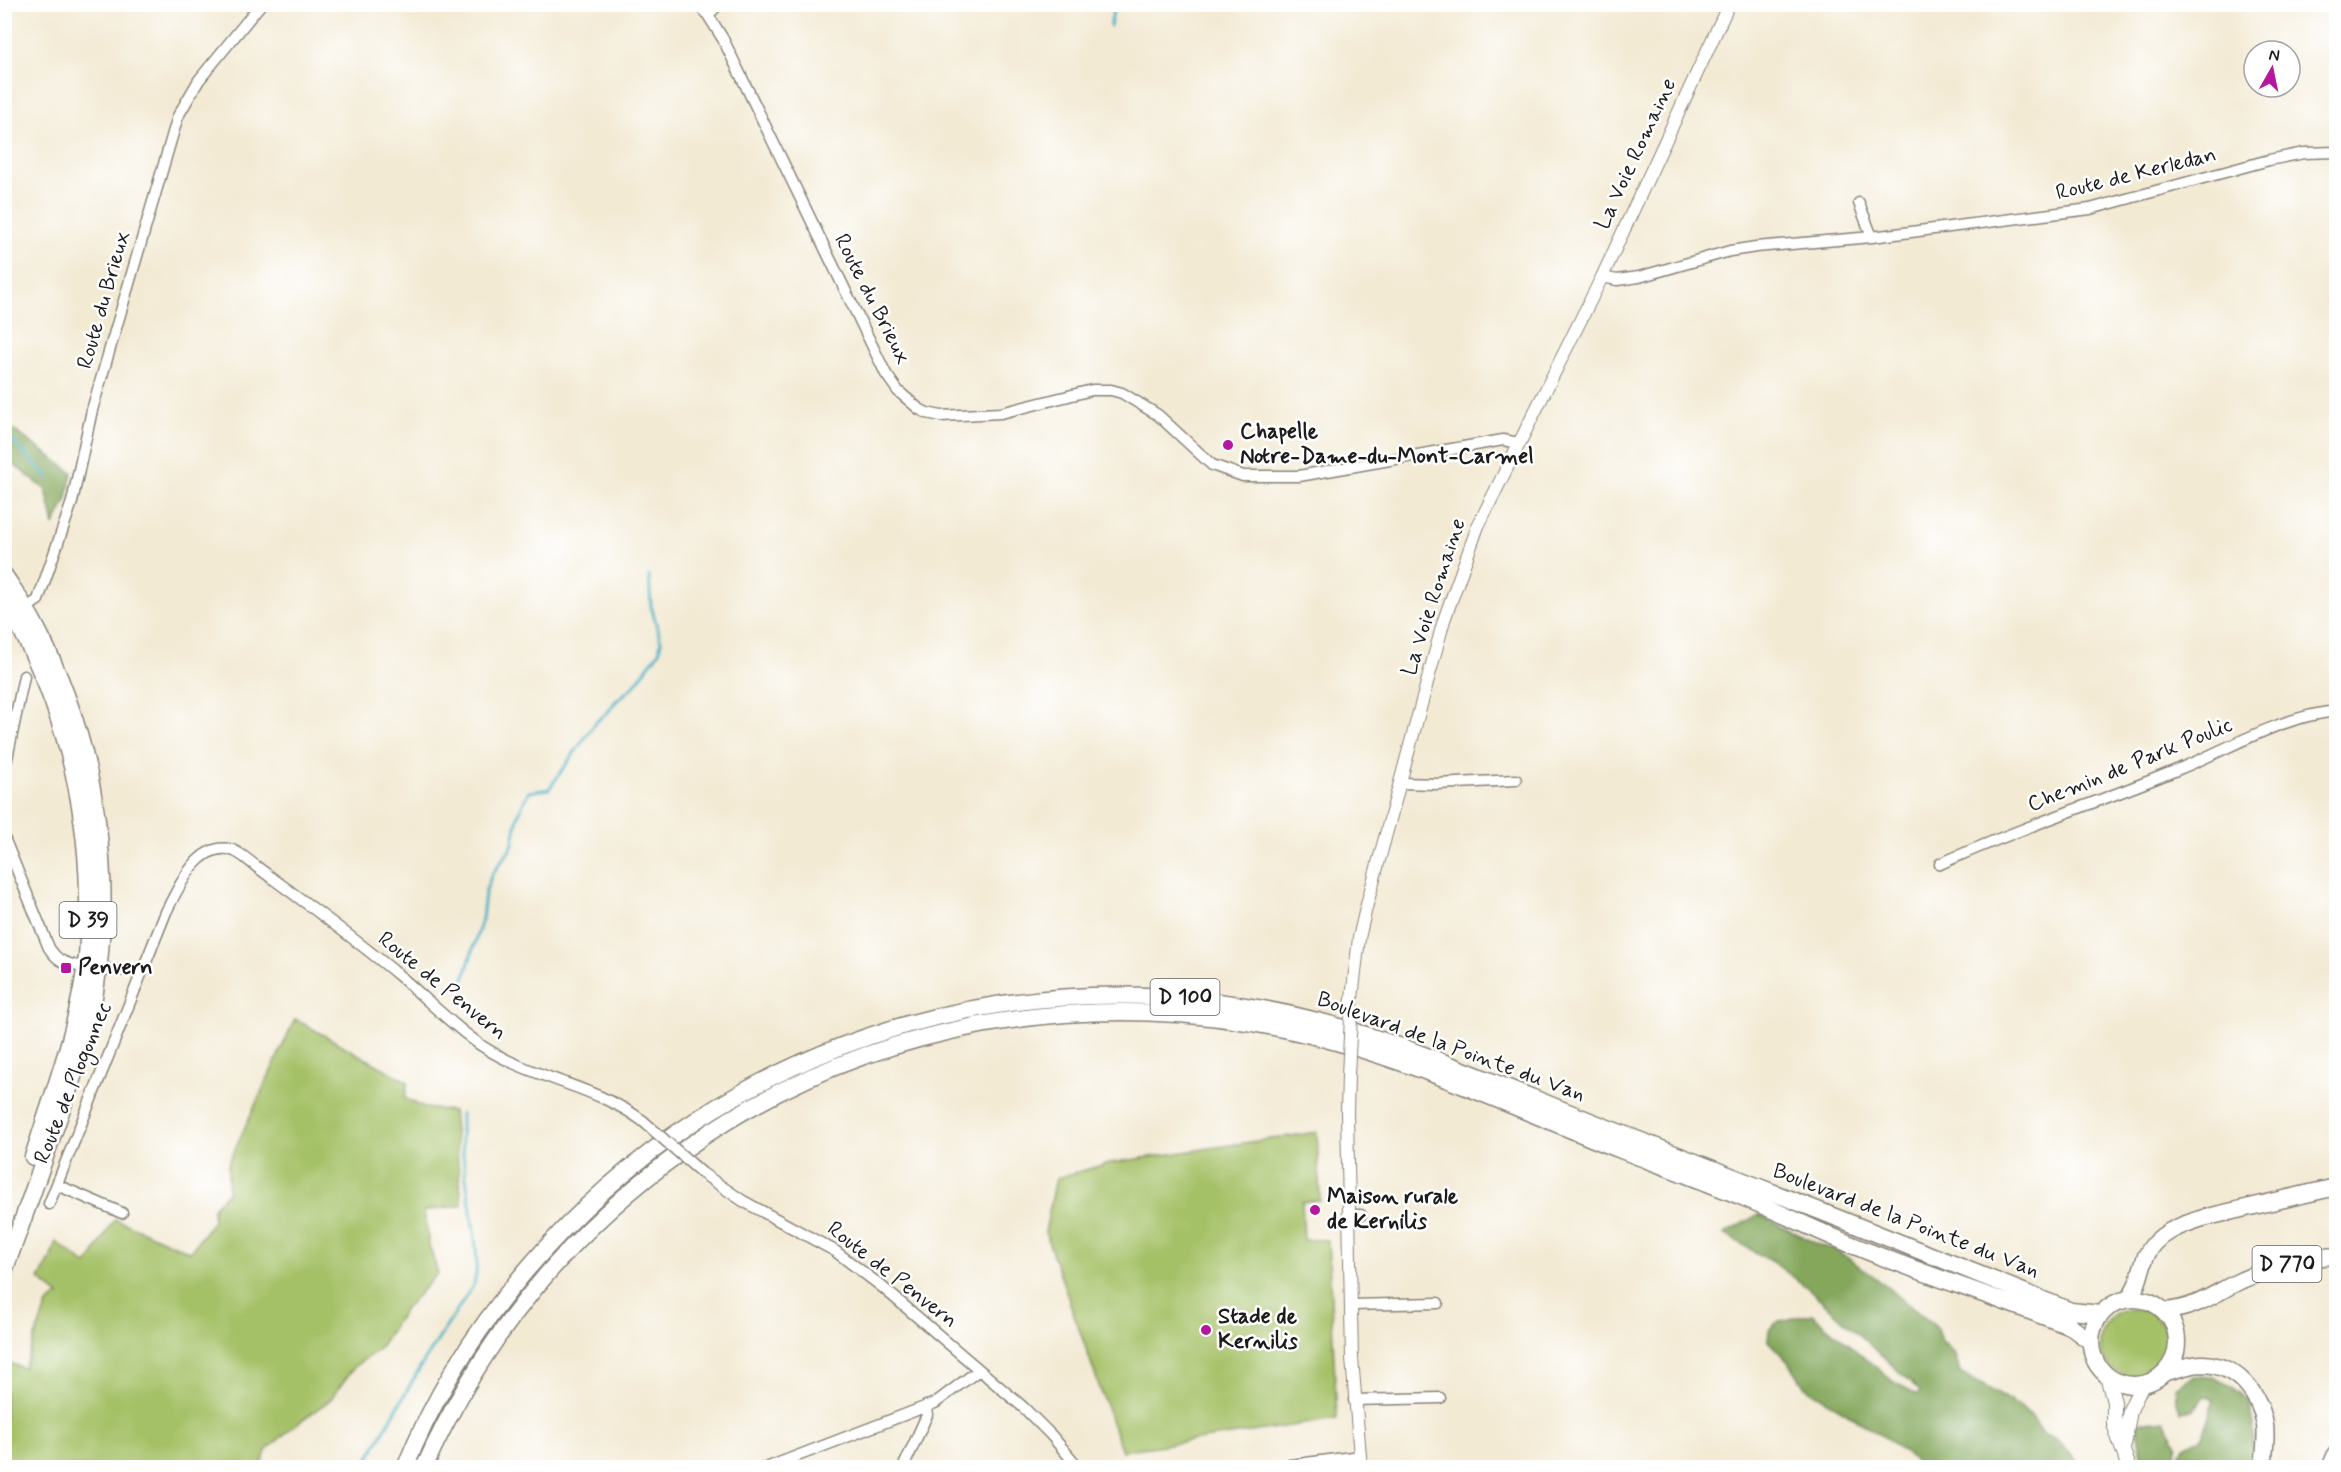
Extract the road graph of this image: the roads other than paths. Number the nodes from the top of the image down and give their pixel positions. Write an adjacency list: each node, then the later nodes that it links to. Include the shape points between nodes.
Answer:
1 (261, 4): 13 (street, Route du Brieux, via 199,80 178,117 95,400 72,502 38,600)
2 (697, 4): 5 (street, Route du Brieux)
3 (719, 4): 5 (street)
4 (1729, 4): 9 (street, La Voie Romaine)
5 (708, 15): 10 (street, Route du Brieux, via 886,374 898,391 927,413 953,417 1001,413 1075,393 1111,390 1153,411 1212,465 1252,477 1299,476 1503,440)
6 (2337, 152): 8 (street, Route de Kerledan, via 2270,160 2090,209)
7 (1859, 202): 8 (street)
8 (1872, 237): 9 (street, Route de Kerledan, via 1756,247 1639,277)
9 (1602, 278): 10 (street, La Voie Romaine)
10 (1519, 443): 18 (street, La Voie Romaine, via 1478,526 1455,586)
11 (4, 575): 13 (main road, Route de Plogonnec / D 39)
12 (4, 599): 13 (main road, Route de Plogonnec / D 39)
13 (20, 613): 21 (main road, Route de Plogonnec / D 39, via 52,699 78,793 87,861)
14 (24, 676): 16 (street)
15 (2337, 711): 20 (street, Chemin de Park Poulic, via 2312,714 2268,728 2177,770)
16 (4, 773)
17 (1516, 780): 18 (street)
18 (1400, 783): 33 (street, La Voie Romaine, bridge, via 1362,925 1352,998 1348,1074 1355,1215)
19 (4, 838): 21 (street, via 49,948 61,961)
20 (1940, 864)
21 (92, 967): 22 (street, Route de Plogonnec); 27 (main road, Route de Plogonnec / D 39); 29 (main road, Route de Plogonnec / D 39, via 89,1020 77,1068)
22 (141, 971): 23 (street, Route de Plogonnec); 38 (street, Route de Penvern, bridge, via 187,874 204,856 230,849 386,965 482,1046 519,1067 625,1108 702,1173 743,1201 835,1251)
23 (57, 1185): 25 (street, Route de Plogonnec); 26 (street, Route de Plogonnec)
24 (2337, 1187): 30 (main road, via 2175,1228 2151,1248 2140,1280)
25 (49, 1204)
26 (122, 1213)
27 (4, 1244)
28 (2337, 1256): 31 (main road, D 770, via 2280,1266 2240,1281)
29 (4, 1271)
30 (2128, 1299): 34 (main road, via 2148,1301); 35 (main road)
31 (2206, 1301): 34 (main road, D 770); 36 (main road, D 770)
32 (1438, 1303): 33 (street)
33 (1351, 1305): 43 (street)
34 (2165, 1311): 36 (main road)
35 (2101, 1314): 37 (main road, via 2093,1327); 48 (main road, Boulevard de la Pointe du Van / D 100, via 2071,1311 1464,1071 1335,1026 1200,999 1115,994 1040,999 952,1012 886,1029 750,1087 661,1144 580,1213 520,1278 462,1360)
36 (2177, 1332): 39 (main road, via 2178,1346)
37 (2091, 1342): 40 (main road, via 2095,1362); 49 (main road, Boulevard de la Pointe du Van / D 100, via 2071,1327 1869,1252 1746,1199 1358,1049 1225,1018 1090,1012 969,1026 890,1047 798,1083 712,1129 609,1208 543,1278 476,1369)
38 (979, 1370): 44 (street); 52 (street, Route de Penvern, via 1034,1417)
39 (2166, 1372): 41 (main road); 55 (main road, via 2210,1365 2230,1371 2243,1381 2254,1394 2263,1416)
40 (2107, 1376): 41 (main road, via 2119,1383); 45 (main road, via 2115,1424)
41 (2142, 1385): 45 (main road, via 2130,1410)
42 (1440, 1398): 43 (street)
43 (1354, 1400): 47 (street)
44 (926, 1406): 50 (street); 51 (street, via 927,1415)
45 (2124, 1447): 54 (main road)
46 (2337, 1454): 56 (main road)
47 (1361, 1462): 53 (street)
48 (405, 1467)
49 (424, 1467)
50 (766, 1467)
51 (903, 1467)
52 (1079, 1467)
53 (1275, 1467)
54 (2129, 1467)
55 (2263, 1467)
56 (2330, 1467)

